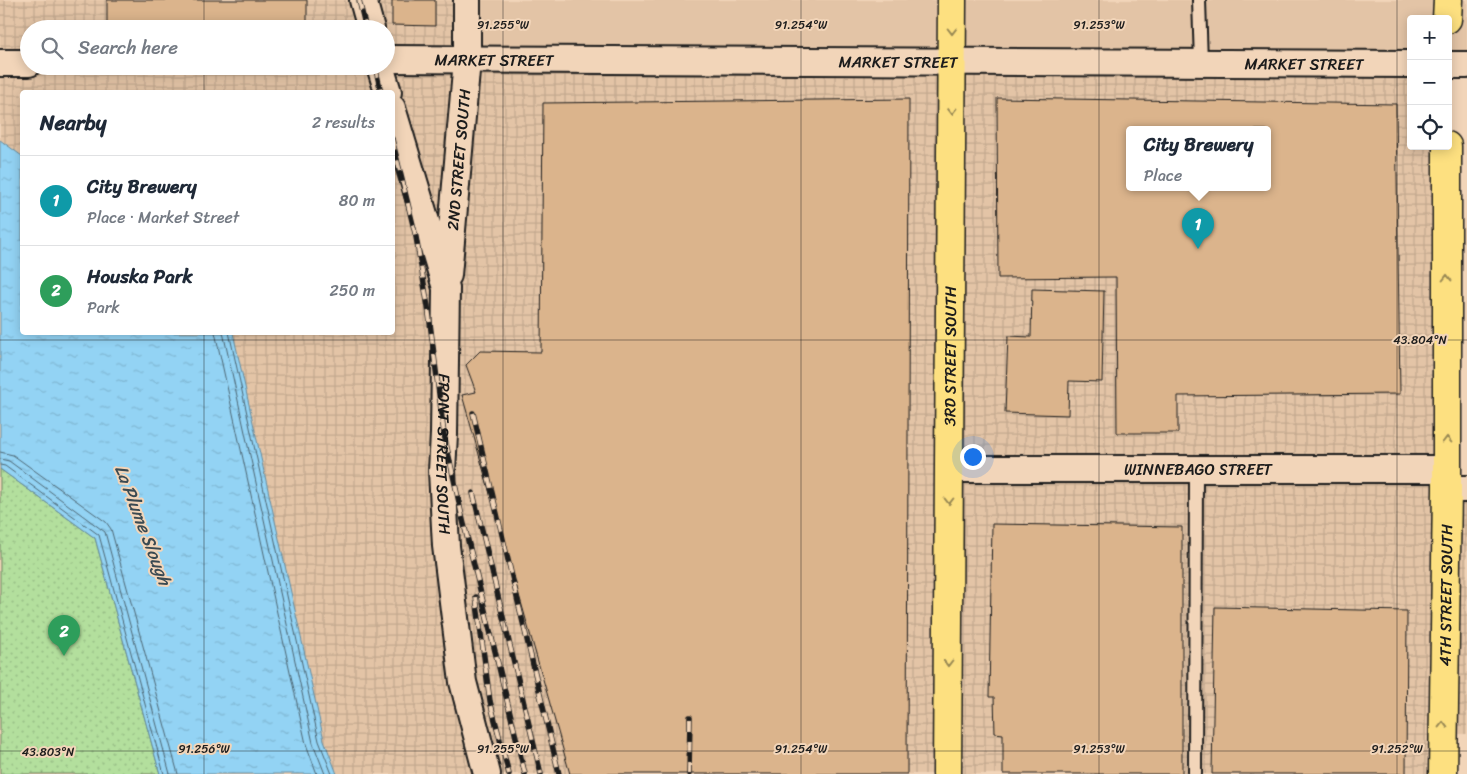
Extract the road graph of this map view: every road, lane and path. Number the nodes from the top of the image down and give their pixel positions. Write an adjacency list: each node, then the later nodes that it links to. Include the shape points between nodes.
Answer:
1 (364, 0): 7 (street)
2 (468, 0): 9 (street, 2ND STREET SOUTH)
3 (952, 0): 10 (highway, 3RD STREET SOUTH, one-way to 10)
4 (1199, 0): 13 (lane)
5 (1448, 0): 6 (highway)
6 (1448, 15)
7 (369, 20)
8 (395, 59): 9 (street, MARKET STREET)
9 (467, 60): 10 (street, MARKET STREET); 21 (street, 2ND STREET SOUTH)
10 (952, 62): 13 (street, MARKET STREET); 22 (highway, 3RD STREET SOUTH, one-way to 22)
11 (0, 63): 12 (street)
12 (20, 63)
13 (1201, 63): 14 (street, MARKET STREET)
14 (1407, 64)
15 (1452, 64): 16 (street)
16 (1467, 64)
17 (383, 75): 18 (street)
18 (387, 90)
19 (395, 118): 21 (street, FRONT STREET SOUTH)
20 (1447, 150): 24 (highway, 4TH STREET SOUTH, one-way to 20)
21 (446, 288): 25 (street, FRONT STREET SOUTH, via 442,471 446,546 464,682)
22 (949, 469): 23 (street, WINNEBAGO STREET); 26 (highway, 3RD STREET SOUTH, one-way to 26)
23 (1196, 469): 24 (street, WINNEBAGO STREET); 27 (lane)
24 (1454, 482): 28 (highway, 4TH STREET SOUTH, one-way to 24)
25 (487, 774)
26 (947, 774)
27 (1195, 774)
28 (1443, 774)

